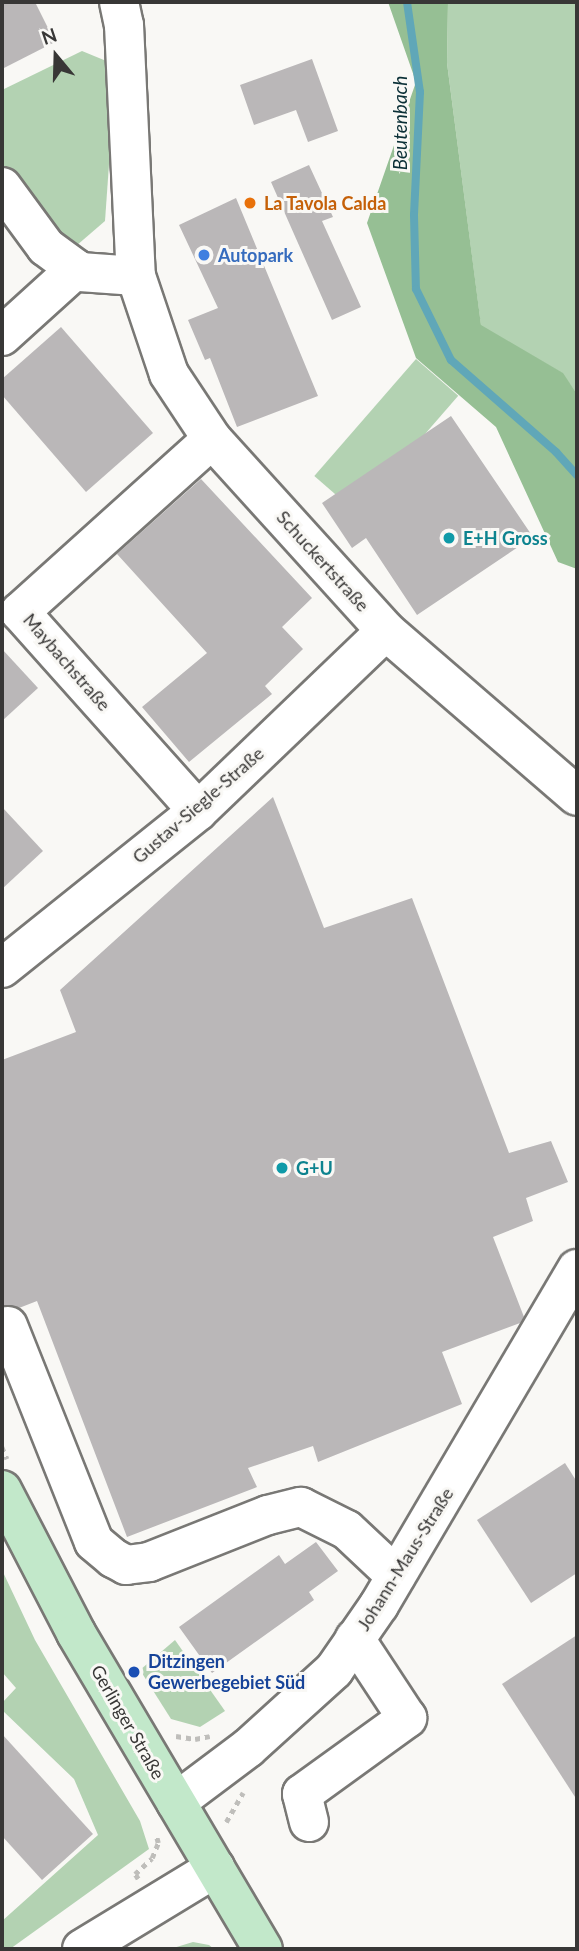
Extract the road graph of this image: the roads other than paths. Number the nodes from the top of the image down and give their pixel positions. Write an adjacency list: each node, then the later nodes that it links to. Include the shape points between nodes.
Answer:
1 (119, 2): 4 (street, Schuckertstraße, via 124,24)
2 (2, 187): 3 (street, via 46,247)
3 (76, 269): 4 (street); 5 (street)
4 (136, 276): 6 (street, Schuckertstraße, via 169,374)
5 (2, 336)
6 (212, 439): 7 (street, Schuckertstraße); 9 (street, Maybachstraße, via 20,612)
7 (386, 631): 8 (street, Schuckertstraße); 9 (street, Gustav-Siegle-Straße)
8 (577, 796)
9 (198, 811): 10 (street, Gustav-Siegle-Straße)
10 (2, 968)
11 (572, 1292): 14 (street, Johann-Maus-Straße)
12 (8, 1326): 14 (street, via 94,1542 113,1558 126,1565 149,1562 268,1515 301,1507 347,1530)
13 (2, 1490): 16 (main road, Gerlinger Straße)
14 (397, 1576): 15 (street, Johann-Maus-Straße)
15 (355, 1639): 16 (street, Johann-Maus-Straße, via 334,1670); 17 (street, via 407,1718 302,1794)
16 (166, 1816): 18 (main road, Gerlinger Straße)
17 (309, 1822)
18 (215, 1868): 19 (street); 20 (main road, Gerlinger Straße)
19 (82, 1949)
20 (263, 1949)

